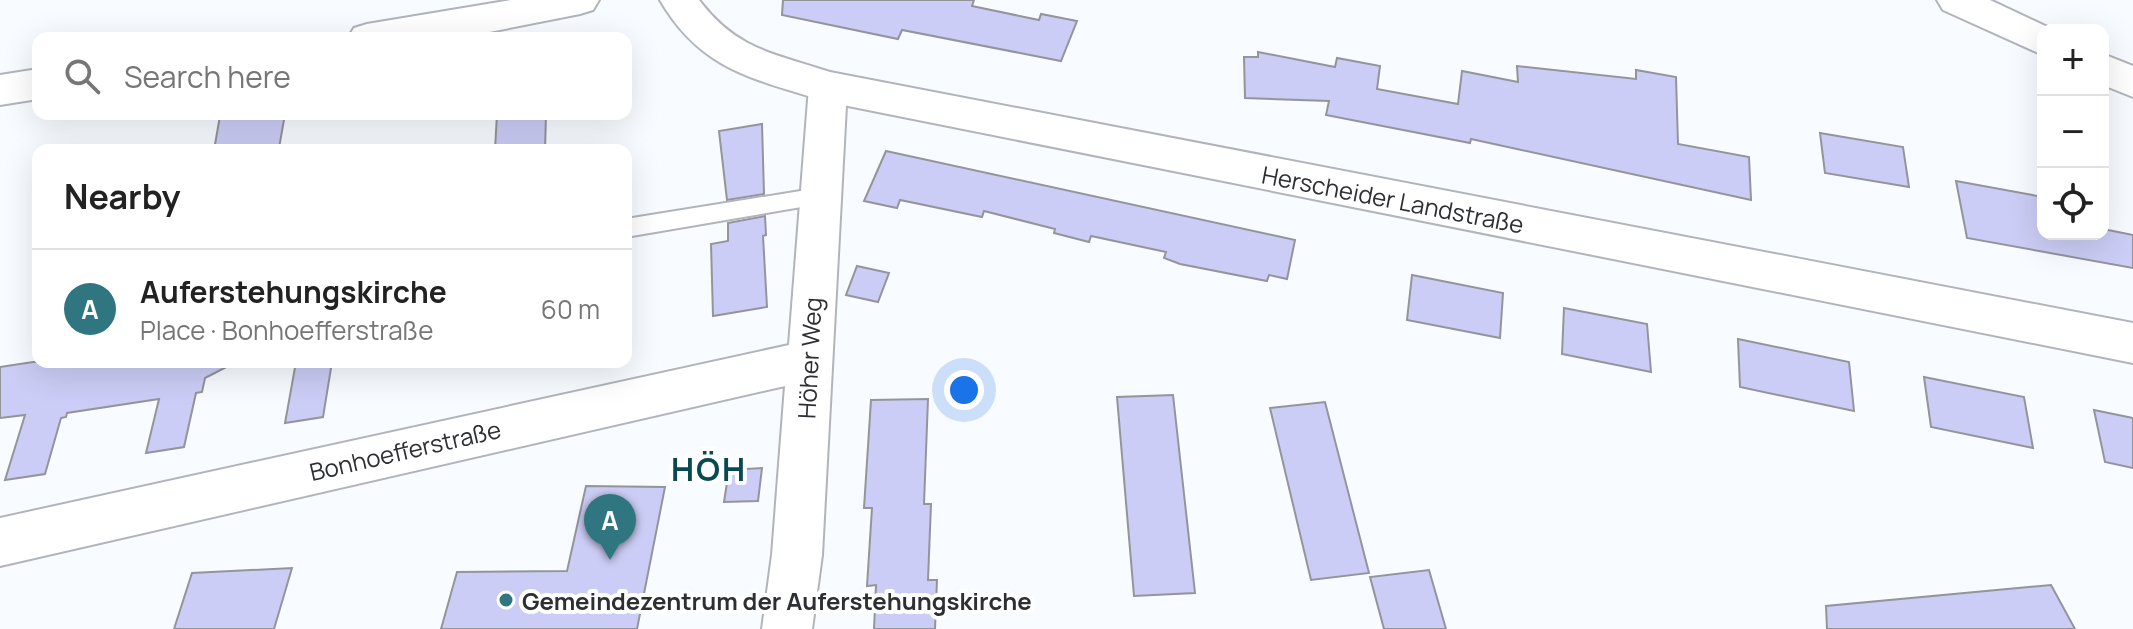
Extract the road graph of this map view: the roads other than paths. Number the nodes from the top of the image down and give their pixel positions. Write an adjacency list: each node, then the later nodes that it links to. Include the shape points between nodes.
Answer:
1 (580, 0): 4 (street)
2 (679, 0): 9 (street, Herscheider Landstraße, via 702,31 731,54)
3 (1956, 0): 5 (street)
4 (412, 32)
5 (2037, 38)
6 (2109, 72): 7 (street)
7 (2133, 82)
8 (32, 85): 10 (street)
9 (828, 87): 11 (street, Höher Weg); 13 (street, Herscheider Landstraße)
10 (0, 90)
11 (819, 196): 12 (lane); 14 (street, Höher Weg)
12 (632, 227)
13 (2133, 343)
14 (810, 360): 15 (street, Bonhoefferstraße); 16 (street, Höher Weg)
15 (0, 542)
16 (787, 629)

